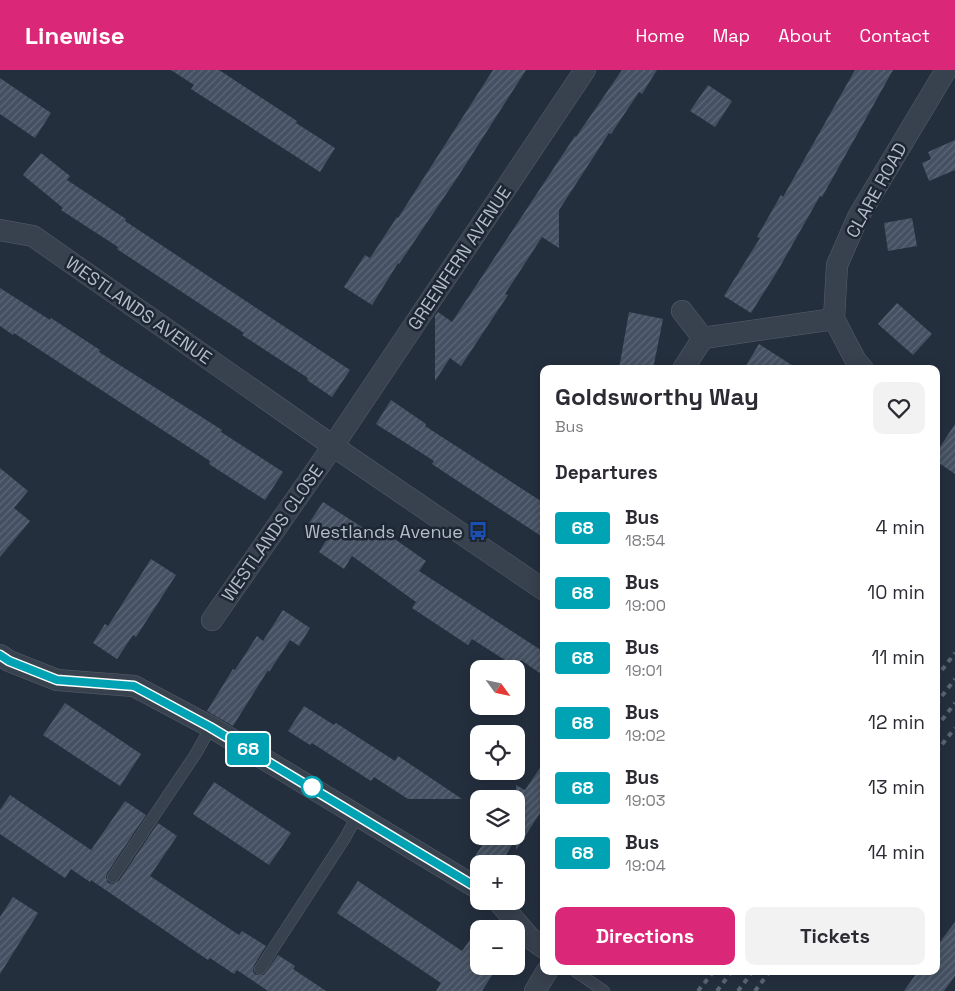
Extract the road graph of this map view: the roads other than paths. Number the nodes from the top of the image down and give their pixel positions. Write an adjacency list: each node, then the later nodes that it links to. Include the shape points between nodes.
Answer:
1 (585, 70): 9 (street, GREENFERN AVENUE)
2 (947, 81): 5 (street, CLARE ROAD, via 858,216 837,264)
3 (0, 230): 9 (street, WESTLANDS AVENUE, via 33,236)
4 (682, 311): 6 (street)
5 (834, 319): 6 (street); 8 (street)
6 (703, 338): 7 (street)
7 (686, 365)
8 (860, 365)
9 (333, 446): 10 (street, WESTLANDS AVENUE); 11 (street, WESTLANDS CLOSE)
10 (540, 587)
11 (212, 620)
12 (0, 655): 13 (street, via 57,680 134,686)
13 (210, 727): 14 (street); 15 (lane, via 195,755)
14 (358, 814): 16 (street); 19 (lane)
15 (113, 877)
16 (470, 882)
17 (506, 910): 18 (street)
18 (540, 945)
19 (260, 968)
20 (544, 975): 22 (street)
21 (581, 975): 23 (lane)
22 (534, 991)
23 (604, 991)

